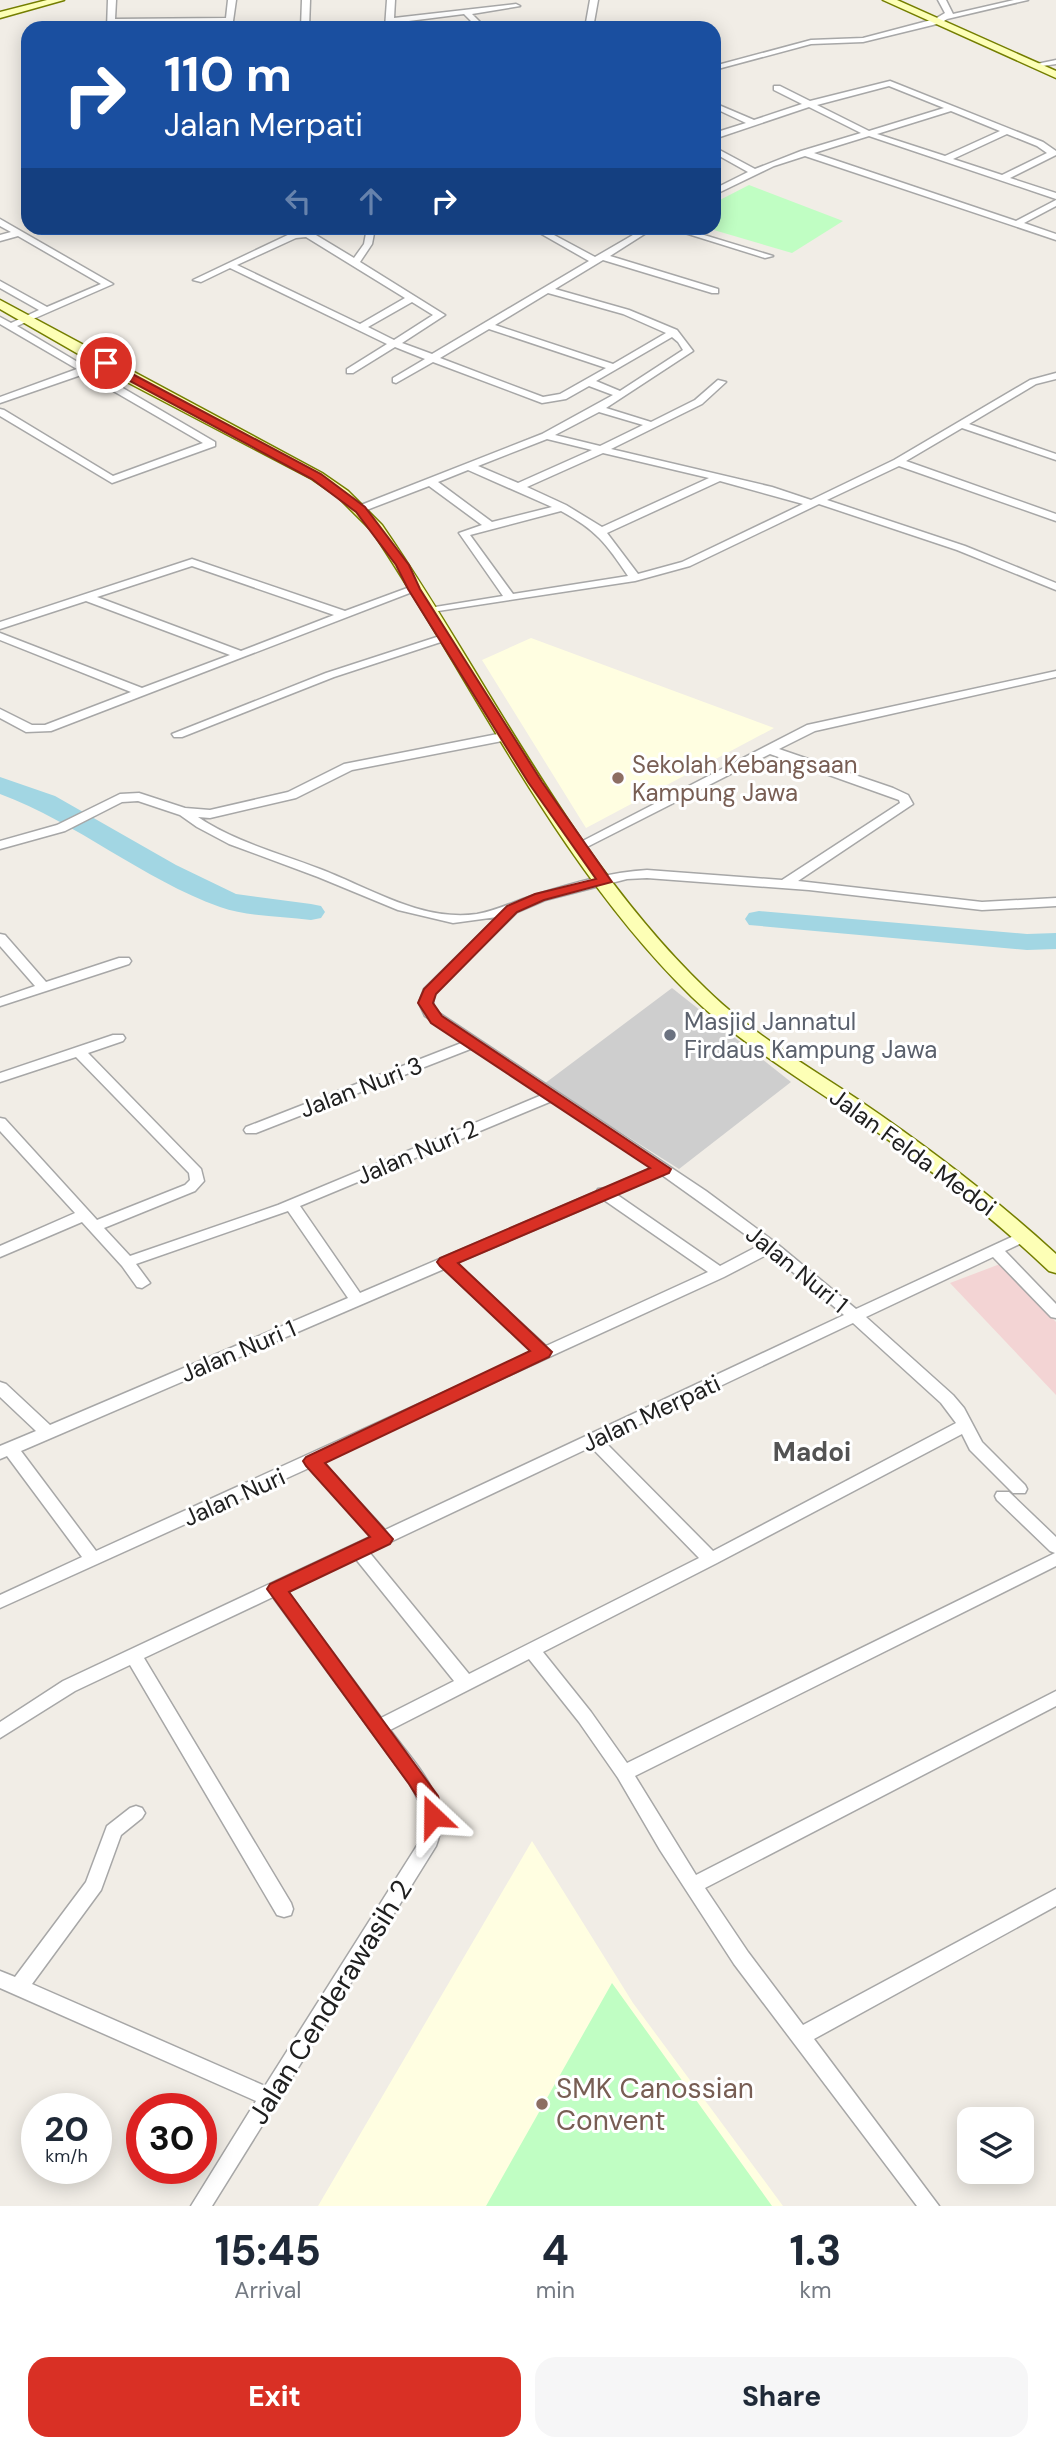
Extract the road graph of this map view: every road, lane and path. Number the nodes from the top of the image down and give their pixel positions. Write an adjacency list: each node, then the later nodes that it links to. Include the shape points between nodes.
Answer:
1 (59, 0): 12 (main road)
2 (112, 0): 14 (street)
3 (232, 0): 15 (street)
4 (306, 0): 16 (street)
5 (391, 0): 17 (street)
6 (594, 0): 20 (street)
7 (888, 0): 13 (main road)
8 (942, 0): 13 (street)
9 (1024, 0): 13 (street)
10 (516, 6): 11 (street)
11 (466, 12): 18 (street); 19 (street)
12 (0, 15)
13 (943, 19): 22 (main road); 23 (street, via 863,40 805,43)
14 (111, 21)
15 (229, 21)
16 (304, 21)
17 (390, 21)
18 (409, 21)
19 (475, 21)
20 (590, 21)
21 (1056, 62): 22 (street)
22 (1036, 65): 24 (main road)
23 (721, 66)
24 (1056, 75)
25 (777, 88): 26 (street)
26 (810, 104): 28 (street, via 893,83); 29 (street); 31 (street)
27 (721, 108): 29 (street)
28 (951, 108): 30 (street); 31 (street)
29 (754, 123): 32 (street)
30 (1006, 131): 35 (street); 37 (street, via 1053,153)
31 (867, 133): 33 (street); 35 (street)
32 (721, 134)
33 (804, 153): 36 (street); 42 (street)
34 (721, 154): 36 (street)
35 (946, 159): 37 (street)
36 (755, 172): 38 (street)
37 (1003, 178): 39 (street)
38 (721, 189)
39 (1056, 195)
40 (1056, 203): 42 (street)
41 (0, 222): 43 (street)
42 (1016, 224): 52 (street)
43 (18, 233): 44 (street); 53 (street)
44 (21, 235)
45 (22, 235): 64 (street, via 108,284)
46 (298, 235): 57 (street)
47 (306, 235): 56 (street)
48 (370, 235): 56 (street)
49 (550, 235): 55 (street)
50 (638, 235): 55 (street)
51 (696, 235): 54 (street)
52 (1056, 237)
53 (0, 238)
54 (768, 257)
55 (597, 258): 60 (street); 61 (street)
56 (355, 263): 62 (street)
57 (230, 265): 58 (street); 69 (street)
58 (198, 280)
59 (0, 284): 64 (street)
60 (545, 289): 67 (street); 70 (street)
61 (715, 291)
62 (411, 298): 69 (street); 71 (street, via 440,316)
63 (0, 303): 66 (main road, Jalan Felda Medoi)
64 (48, 311): 66 (street)
65 (0, 320): 68 (street)
66 (29, 320): 68 (street); 73 (main road, Jalan Felda Medoi)
67 (487, 325): 72 (street); 74 (street)
68 (10, 326): 75 (street)
69 (360, 328): 71 (street)
70 (674, 332): 74 (street); 81 (street, via 687,344 686,355)
71 (393, 344): 72 (street); 76 (street)
72 (430, 359): 78 (street); 79 (street, via 542,400 559,399)
73 (106, 363): 75 (street); 97 (main road, Jalan Felda Medoi, via 317,476)
74 (614, 367): 79 (street)
75 (84, 371): 82 (street); 84 (street, via 211,444 112,480)
76 (350, 371)
77 (1056, 376): 86 (street, via 1033,382)
78 (396, 380)
79 (589, 382): 81 (street)
80 (721, 382): 85 (street, via 703,400)
81 (622, 395): 83 (street)
82 (2, 398)
83 (598, 409): 85 (street); 87 (street)
84 (0, 412)
85 (652, 425): 88 (street)
86 (963, 425): 89 (street); 90 (street)
87 (546, 436): 88 (street); 91 (street)
88 (602, 452): 92 (street); 94 (street)
89 (1056, 457)
90 (898, 462): 95 (street); 98 (street)
91 (470, 467): 93 (street); 94 (street)
92 (720, 477): 95 (street); 100 (street)
93 (432, 483): 97 (street); 99 (street)
94 (518, 487): 96 (street)
95 (817, 502): 101 (street, via 686,564); 102 (street, via 961,548)
96 (560, 508): 99 (street); 100 (street)
97 (360, 509): 103 (main road, Jalan Felda Medoi)
98 (1056, 519)
99 (490, 526): 105 (street, via 467,531 464,536)
100 (600, 532): 101 (street)
101 (635, 578): 105 (street)
102 (1056, 587)
103 (414, 589): 106 (main road, Jalan Felda Medoi); 107 (street)
104 (88, 598): 107 (street, via 195,562); 108 (street); 111 (street)
105 (510, 598): 106 (street)
106 (429, 611): 110 (main road, Jalan Felda Medoi)
107 (344, 615): 111 (street)
108 (0, 626)
109 (0, 636): 113 (street)
110 (446, 637): 115 (street, via 330,675); 116 (main road, Jalan Felda Medoi)
111 (239, 654): 113 (street)
112 (1056, 674): 117 (street, via 820,725)
113 (141, 692): 114 (street, via 40,729 24,727)
114 (0, 713)
115 (178, 734)
116 (508, 736): 118 (street, via 348,767 292,795 236,810); 120 (main road, Jalan Felda Medoi)
117 (768, 750): 120 (street); 122 (street, via 889,791 907,804)
118 (184, 813): 119 (street, via 139,797 112,800 43,834); 124 (street, via 228,838 435,916 475,918)
119 (0, 845)
120 (579, 846): 121 (main road, Jalan Felda Medoi)
121 (605, 882): 122 (street, via 647,874); 124 (street, via 540,897); 140 (main road, Jalan Felda Medoi, via 667,959 730,1021 946,1172)
122 (785, 884): 123 (street, via 982,906)
123 (1056, 902)
124 (512, 909): 130 (street, via 429,992 426,1003 436,1020)
125 (0, 938): 127 (street)
126 (124, 961): 127 (street)
127 (43, 987): 128 (street)
128 (0, 1002)
129 (118, 1038): 131 (street)
130 (471, 1044): 133 (street); 135 (street, Jalan Nuri 3)
131 (78, 1051): 132 (street); 139 (street, via 196,1172 197,1181 190,1188)
132 (0, 1079)
133 (551, 1096): 136 (street); 138 (street, Jalan Nuri 2)
134 (2, 1127): 139 (street)
135 (251, 1130)
136 (663, 1169): 137 (street, Jalan Nuri 1); 141 (street, Jalan Nuri 1)
137 (603, 1192): 145 (street, Jalan Nuri 1); 147 (street)
138 (287, 1206): 144 (street, Jalan Nuri 2); 149 (street)
139 (89, 1220): 143 (street); 144 (street)
140 (1025, 1236): 142 (street, Jalan Merpati); 146 (main road, Jalan Felda Medoi)
141 (771, 1246): 147 (street, Jalan Nuri); 151 (street, Jalan Nuri 1)
142 (995, 1250): 150 (street); 151 (street, Jalan Merpati)
143 (0, 1252)
144 (127, 1262): 148 (street)
145 (446, 1262): 149 (street, Jalan Nuri 1); 152 (street)
146 (1056, 1266)
147 (719, 1273): 152 (street, Jalan Nuri)
148 (142, 1283)
149 (357, 1300): 155 (street, Jalan Nuri 1)
150 (1056, 1313)
151 (855, 1316): 154 (street, Jalan Nuri 1, via 947,1399); 156 (street, Jalan Merpati)
152 (543, 1352): 158 (street, Jalan Nuri)
153 (0, 1388): 155 (street)
154 (964, 1426): 159 (street, Jalan Nuri 1, via 976,1446); 164 (street)
155 (47, 1432): 157 (street, Jalan Nuri 1)
156 (593, 1440): 161 (street, Jalan Merpati); 164 (street)
157 (5, 1451): 166 (street)
158 (312, 1461): 161 (street); 166 (street, Jalan Nuri)
159 (1019, 1489)
160 (1003, 1496): 162 (street)
161 (383, 1539): 163 (street, Jalan Merpati)
162 (1056, 1547)
163 (359, 1551): 167 (street, Jalan Merpati); 171 (street)
164 (711, 1559): 169 (street)
165 (1056, 1559): 175 (street)
166 (93, 1560): 168 (street, Jalan Nuri)
167 (276, 1589): 170 (street, Jalan Merpati); 173 (street, Jalan Cenderawasih 2)
168 (0, 1602)
169 (532, 1650): 171 (street); 175 (street)
170 (134, 1657): 174 (street, Jalan Merpati, via 69,1686); 179 (street)
171 (466, 1683): 173 (street)
172 (1056, 1699): 177 (street)
173 (379, 1727): 183 (street, Jalan Cenderawasih 2, via 431,1802 435,1829)
174 (0, 1731)
175 (624, 1773): 177 (street)
176 (136, 1813): 181 (street, via 113,1831 94,1885)
177 (693, 1885): 182 (street)
178 (1056, 1897): 182 (street)
179 (284, 1909)
180 (0, 1979): 181 (street)
181 (19, 1987): 183 (street)
182 (801, 2036): 185 (street)
183 (269, 2096): 184 (street, Jalan Cenderawasih 2)
184 (201, 2206)
185 (929, 2206)

